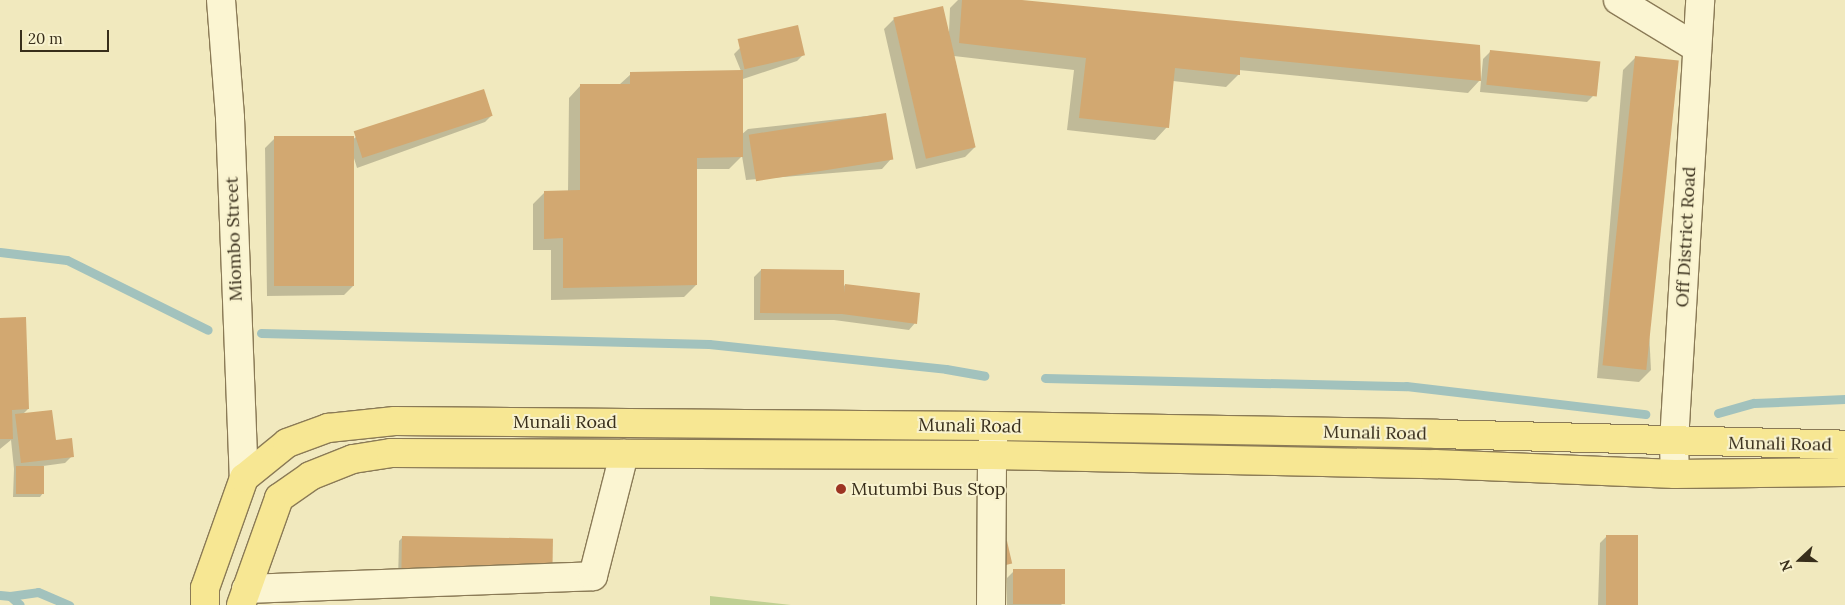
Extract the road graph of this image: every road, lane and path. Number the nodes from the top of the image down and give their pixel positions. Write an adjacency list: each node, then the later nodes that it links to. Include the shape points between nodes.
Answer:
1 (221, 0): 12 (street, Miombo Street, via 230,118)
2 (1618, 0): 4 (street)
3 (1700, 0): 4 (street, Off District Road)
4 (1698, 48): 6 (street, Off District Road)
5 (994, 426): 6 (main road, Munali Road); 9 (street); 12 (main road, Munali Road, via 396,421 328,428 287,443)
6 (1674, 442): 7 (main road, Munali Road); 11 (street, Off District Road)
7 (1845, 445)
8 (624, 454): 9 (main road, Munali Road); 13 (main road, Munali Road, via 391,453 353,459 310,476 279,498); 13 (street, via 593,576)
9 (992, 455): 11 (main road, Munali Road, via 1435,464); 15 (street)
10 (1845, 472): 11 (main road, Munali Road)
11 (1675, 474)
12 (244, 478): 14 (main road, via 206,588)
13 (244, 597)
14 (205, 605)
15 (991, 605)

